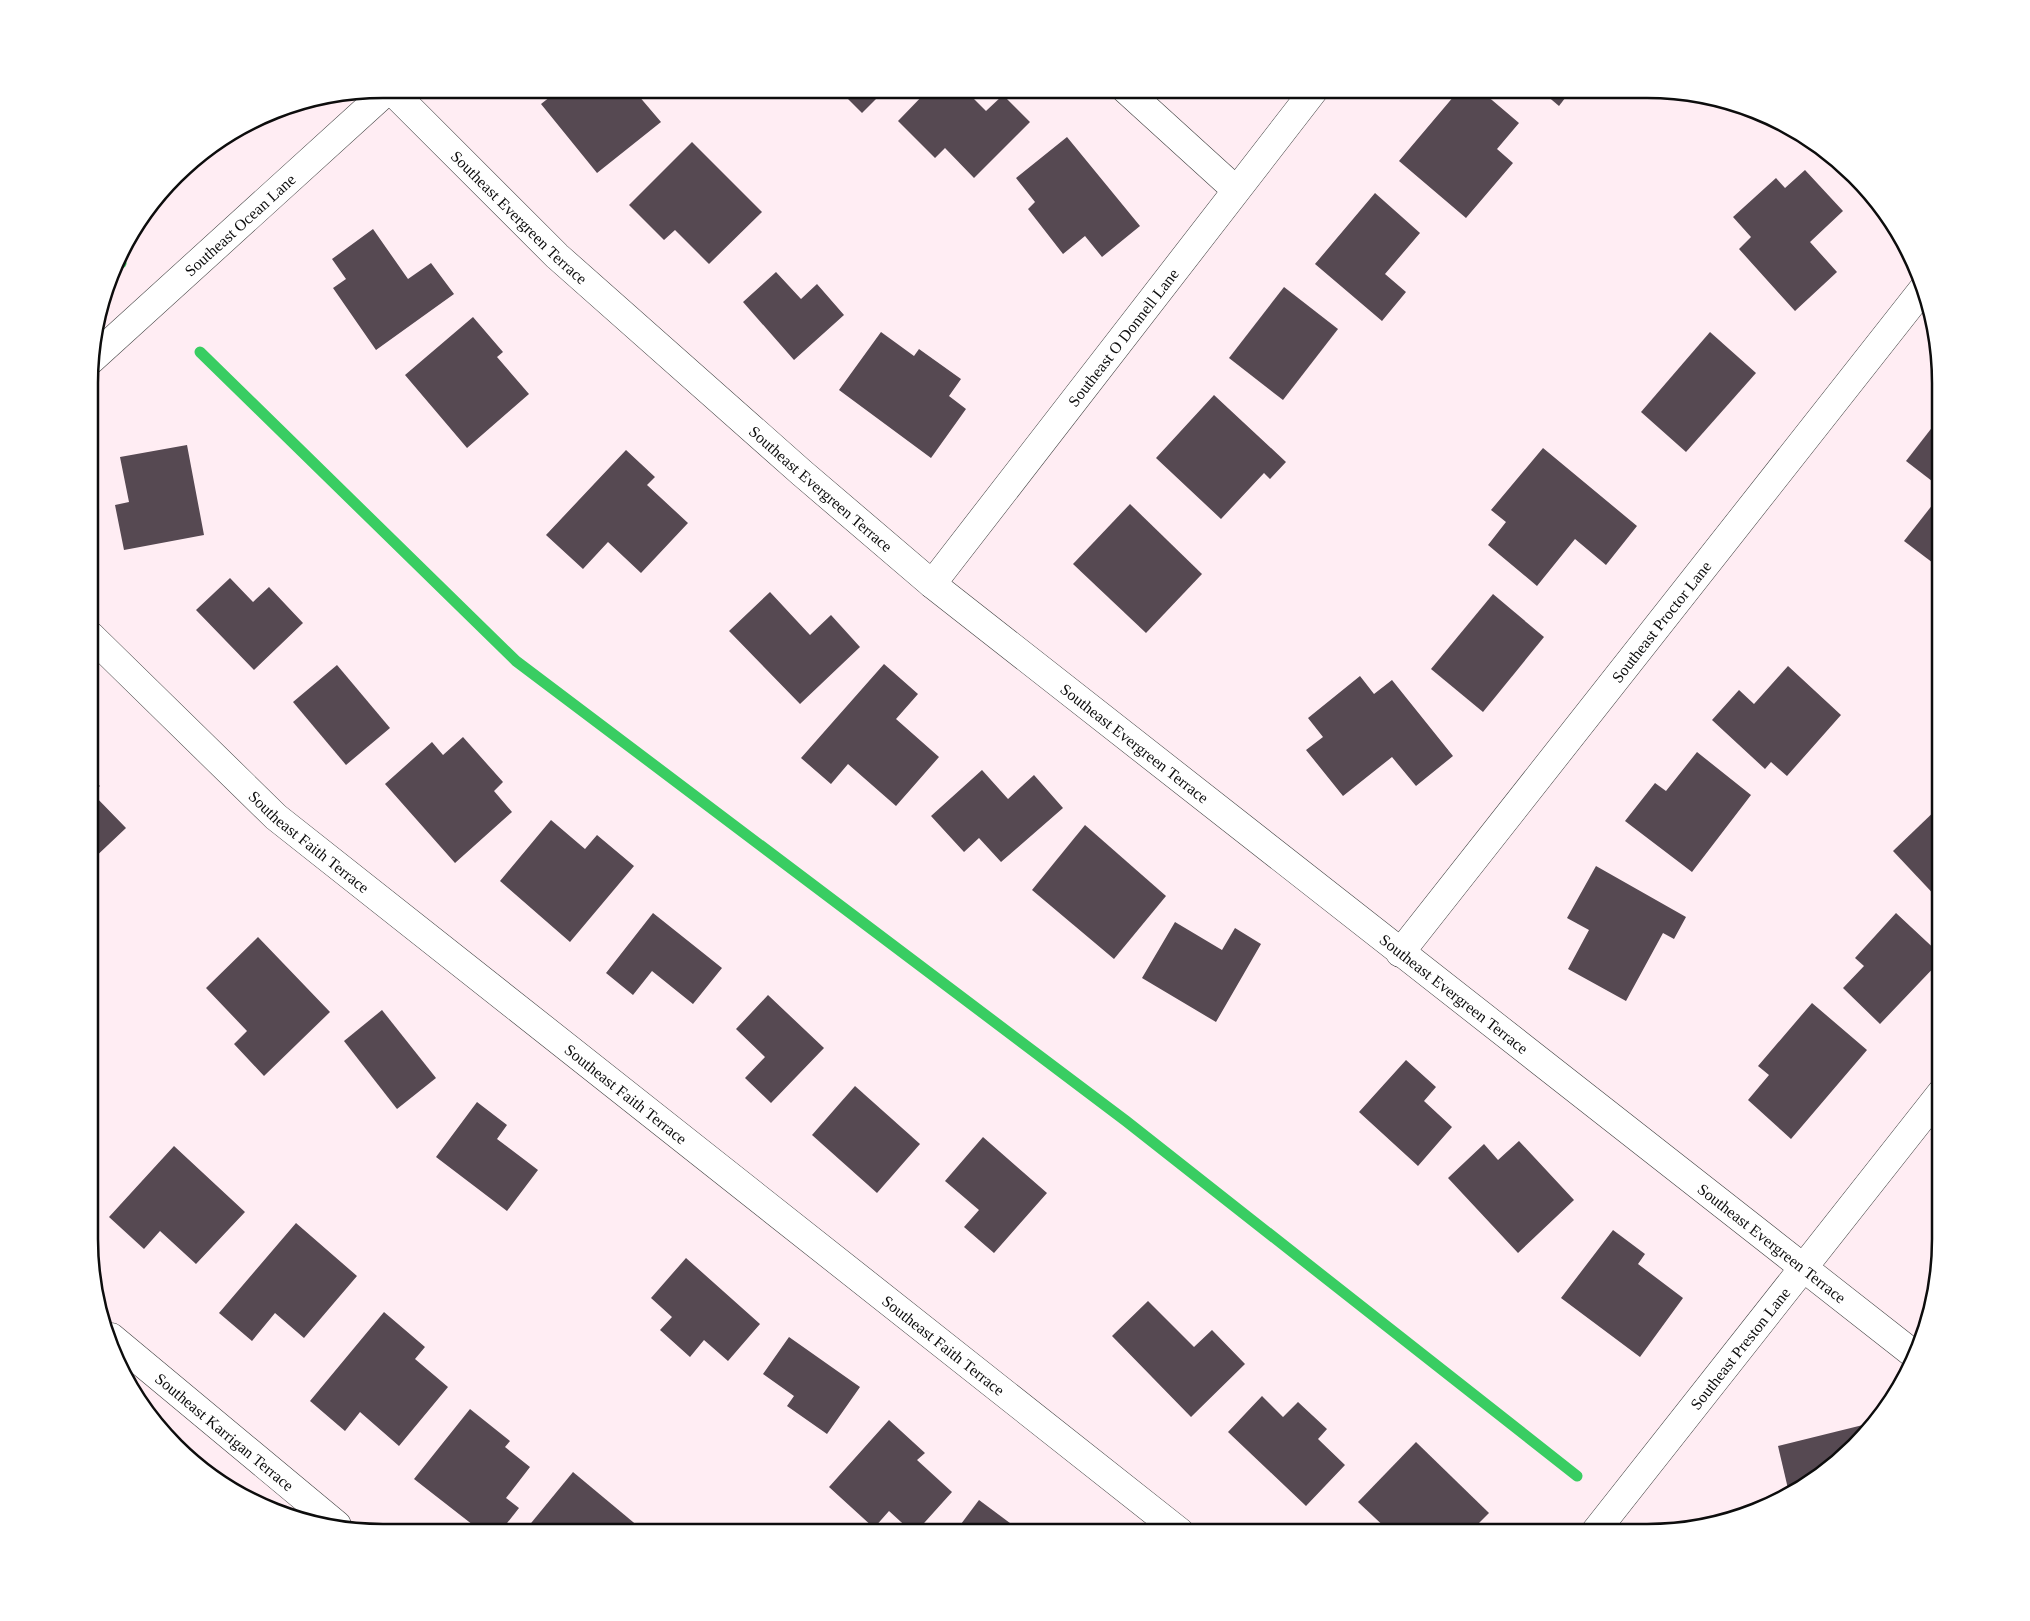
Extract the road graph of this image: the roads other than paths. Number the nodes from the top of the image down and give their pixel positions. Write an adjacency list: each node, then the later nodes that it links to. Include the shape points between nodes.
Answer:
1 (380, 97): 7 (street, Southeast Ocean Lane)
2 (397, 97): 8 (street, Southeast Evergreen Terrace, via 557,256)
3 (1134, 97): 5 (street)
4 (1309, 97): 5 (street, Southeast O Donnell Lane)
5 (1236, 190): 8 (street, Southeast O Donnell Lane)
6 (1918, 295): 10 (street, Southeast Proctor Lane)
7 (99, 353)
8 (932, 584): 10 (street, Southeast Evergreen Terrace)
9 (97, 642): 16 (street, Southeast Faith Terrace, via 276,817)
10 (1400, 953): 12 (street, Southeast Evergreen Terrace)
11 (1932, 1104): 12 (street, Southeast Preston Lane)
12 (1803, 1267): 14 (street, Southeast Evergreen Terrace); 17 (street, Southeast Preston Lane)
13 (117, 1342): 15 (street, Southeast Karrigan Terrace)
14 (1909, 1351)
15 (328, 1518)
16 (1170, 1524)
17 (1602, 1524)

